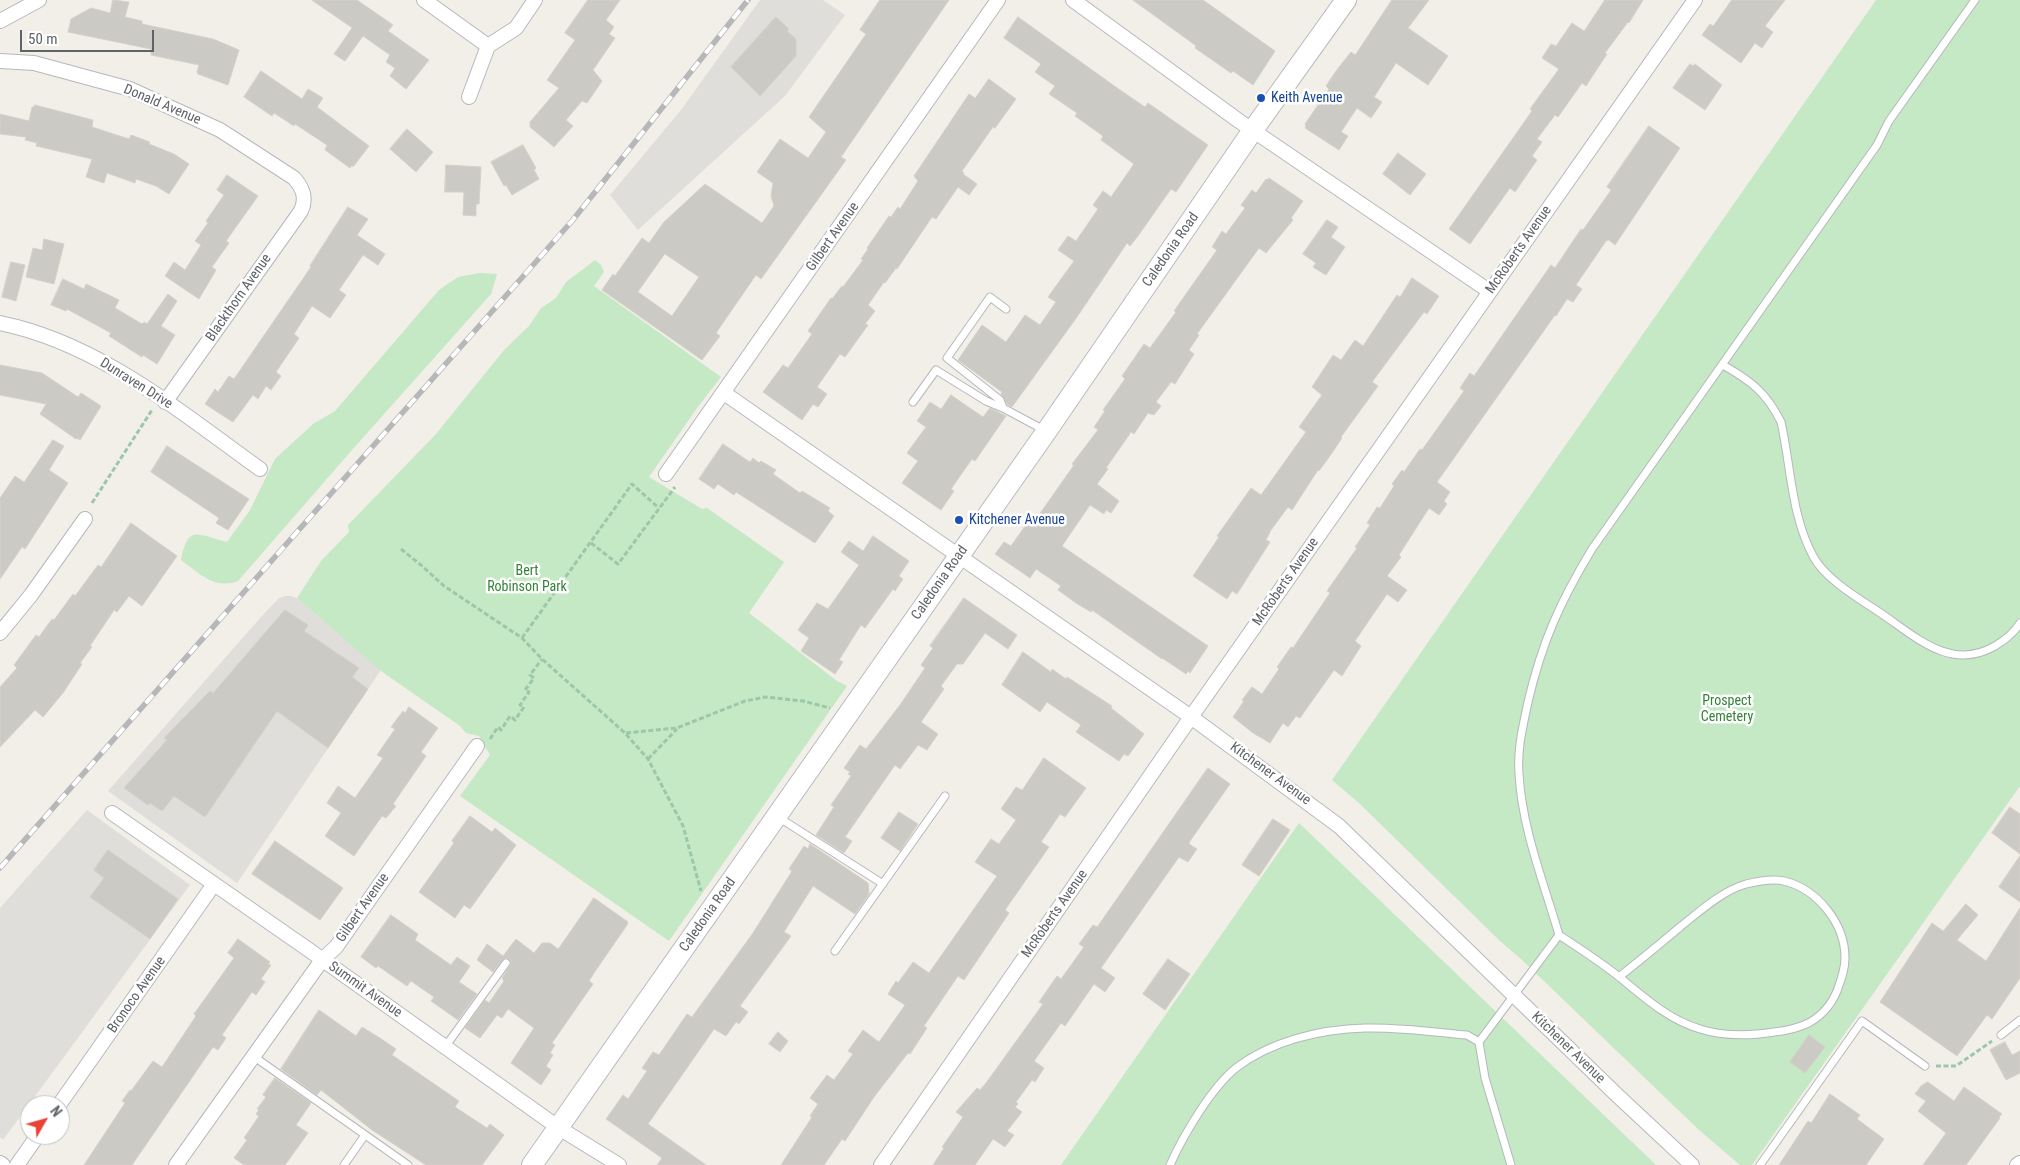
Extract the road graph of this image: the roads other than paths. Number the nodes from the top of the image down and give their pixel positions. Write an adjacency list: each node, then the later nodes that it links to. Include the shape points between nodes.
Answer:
1 (39, 0): 9 (street)
2 (424, 0): 10 (street)
3 (535, 0): 10 (street, via 516,28)
4 (998, 0): 19 (street, Gilbert Avenue)
5 (1073, 0): 13 (street)
6 (1346, 0): 13 (street, Caledonia Road)
7 (1695, 0): 15 (street, McRoberts Avenue)
8 (1975, 0): 18 (lane)
9 (0, 21)
10 (488, 46): 12 (street)
11 (0, 61): 14 (street, Donald Avenue, via 34,63 130,89 220,130 294,178)
12 (469, 97)
13 (1254, 130): 15 (street); 23 (street, Caledonia Road)
14 (303, 192): 20 (street, Blackthorn Avenue, via 301,211)
15 (1490, 291): 30 (street, McRoberts Avenue)
16 (1006, 309): 22 (lane, via 990,297 947,358 1000,400)
17 (0, 324): 20 (street, Dunraven Drive, via 35,333 109,365)
18 (1723, 365): 28 (lane, via 1757,386 1773,407 1783,432 1802,529 1814,557 1825,571 1854,596 1924,644 1940,651 1966,656 1977,654 2007,639); 37 (lane, via 1592,549 1569,587 1537,664 1520,740 1519,774 1530,834)
19 (724, 394): 25 (street, Gilbert Avenue); 27 (street, Kitchener Avenue)
20 (165, 402): 24 (street, Dunraven Drive)
21 (913, 402): 22 (lane, via 936,370)
22 (1003, 408): 23 (lane)
23 (1046, 432): 27 (street, Caledonia Road)
24 (260, 468)
25 (666, 474)
26 (85, 518): 29 (street, via 31,595)
27 (959, 555): 30 (street, Kitchener Avenue); 34 (street, Caledonia Road)
28 (2020, 623)
29 (2, 627)
30 (1191, 717): 42 (street, Kitchener Avenue, via 1339,826); 61 (street, McRoberts Avenue)
31 (483, 743): 39 (street, Gilbert Avenue, via 336,947)
32 (945, 796): 36 (lane)
33 (112, 813): 35 (street, Summit Avenue)
34 (777, 816): 36 (lane); 50 (street, Caledonia Road)
35 (214, 884): 39 (street, Summit Avenue); 49 (street, Bronoco Avenue)
36 (883, 884): 38 (lane)
37 (1559, 935): 41 (lane); 42 (lane)
38 (835, 951)
39 (322, 960): 46 (street, Summit Avenue); 47 (street, Gilbert Avenue)
40 (506, 963): 46 (lane)
41 (1619, 978): 41 (lane, via 1729,891 1763,880 1783,880 1818,899 1830,914 1844,943 1844,974 1828,1007 1805,1025 1752,1036 1719,1034 1682,1023)
42 (1513, 995): 45 (lane); 64 (street, Kitchener Avenue)
43 (2020, 1020): 44 (lane)
44 (2001, 1035)
45 (1479, 1042): 62 (lane, via 1467,1035 1364,1028 1284,1042 1235,1069 1199,1114); 63 (lane, via 1484,1078)
46 (445, 1047): 50 (street, Summit Avenue)
47 (253, 1056): 51 (lane); 56 (street, Gilbert Avenue)
48 (1925, 1066): 65 (lane, via 1862,1021)
49 (66, 1095)
50 (559, 1128): 59 (street, Caledonia Road); 60 (street, Summit Avenue)
51 (365, 1135): 57 (lane); 58 (lane)
52 (31, 1145): 55 (street)
53 (0, 1163): 54 (street)
54 (3, 1165)
55 (17, 1165)
56 (176, 1165)
57 (344, 1165)
58 (408, 1165)
59 (532, 1165)
60 (619, 1165)
61 (881, 1165)
62 (1170, 1165)
63 (1510, 1165)
64 (1692, 1165)
65 (1760, 1165)

